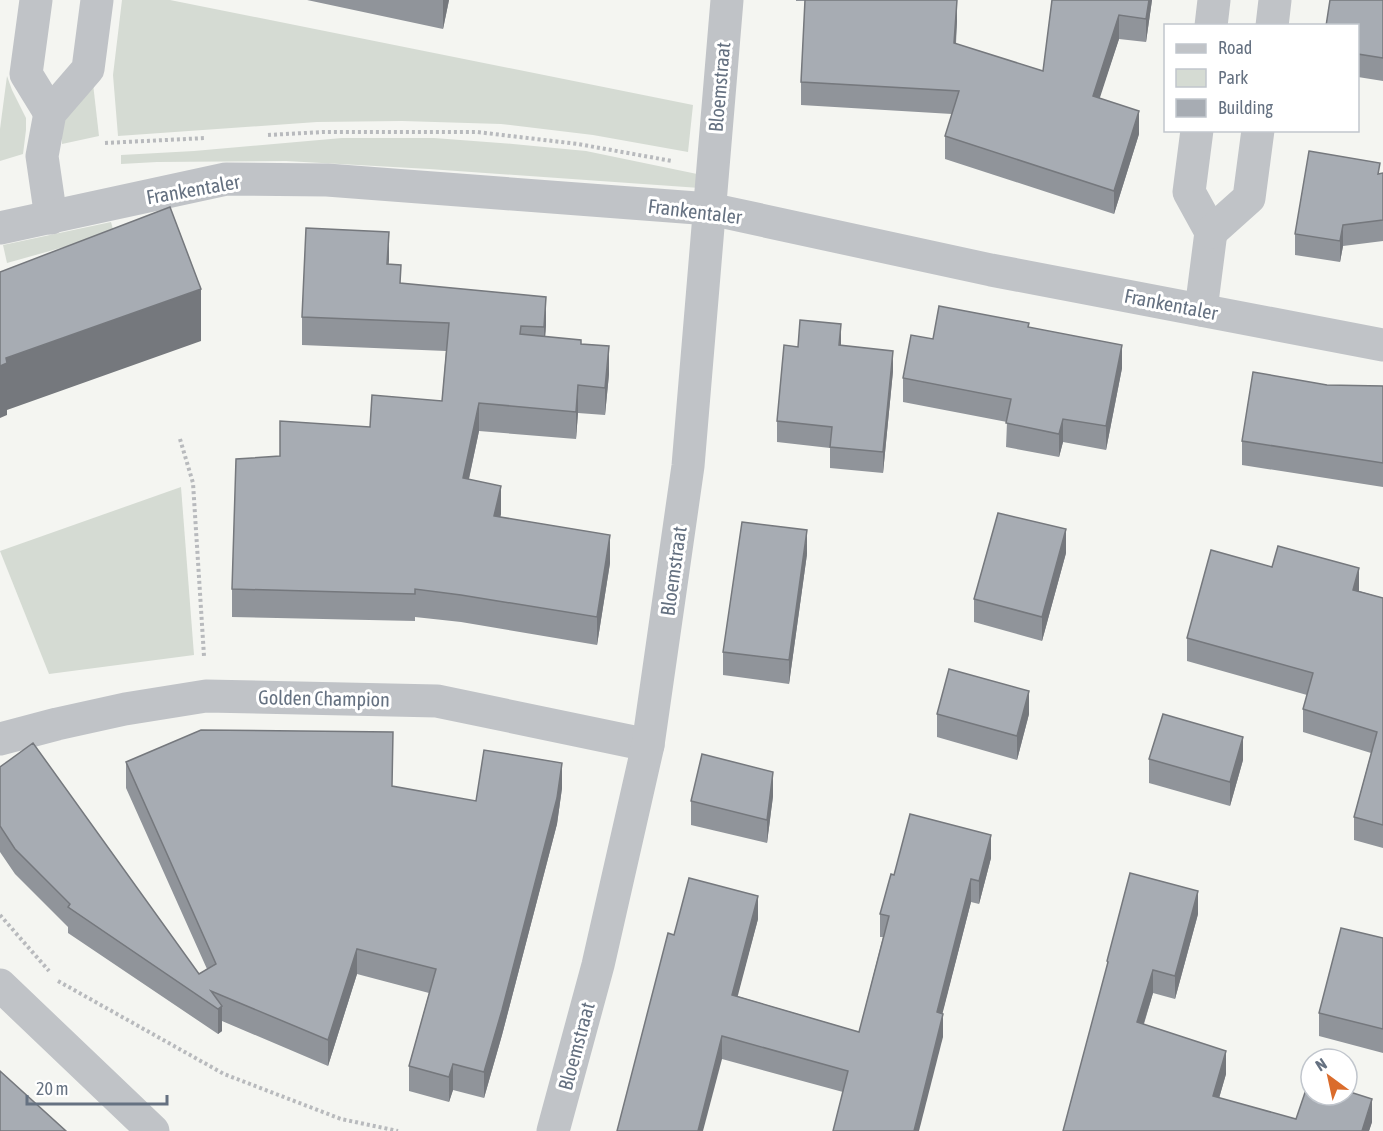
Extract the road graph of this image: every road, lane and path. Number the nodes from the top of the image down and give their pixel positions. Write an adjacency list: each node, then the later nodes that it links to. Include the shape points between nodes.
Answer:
1 (36, 0): 8 (street, via 26,74)
2 (96, 0): 8 (street, via 88,69)
3 (727, 0): 14 (street, Bloemstraat)
4 (1214, 0): 6 (street)
5 (1275, 0): 7 (street)
6 (1211, 24)
7 (1272, 24)
8 (50, 113): 16 (street, via 42,156)
9 (1197, 132): 18 (street, via 1189,192)
10 (1258, 132): 18 (street, via 1249,198)
11 (266, 135): 14 (path, via 477,132 578,144)
12 (208, 138): 13 (path)
13 (105, 143)
14 (712, 169): 15 (street, Bloemstraat)
15 (710, 209): 16 (street, Frankentaler, via 327,180 226,179); 19 (street, Frankentaler, via 991,270); 24 (street, Bloemstraat, via 688,466)
16 (51, 218): 17 (street, Frankentaler)
17 (0, 228)
18 (1211, 232): 19 (street)
19 (1201, 310): 20 (street, Frankentaler)
20 (1383, 345)
21 (180, 439): 22 (path, via 193,483)
22 (206, 696): 23 (street, Golden Champion, via 125,709); 24 (street, Golden Champion, via 437,701)
23 (0, 739)
24 (648, 745): 31 (street, Bloemstraat, via 598,965)
25 (0, 915): 26 (path)
26 (50, 972)
27 (57, 980): 30 (path, via 224,1074 341,1119)
28 (0, 985): 29 (street)
29 (153, 1131)
30 (398, 1131)
31 (553, 1131)

